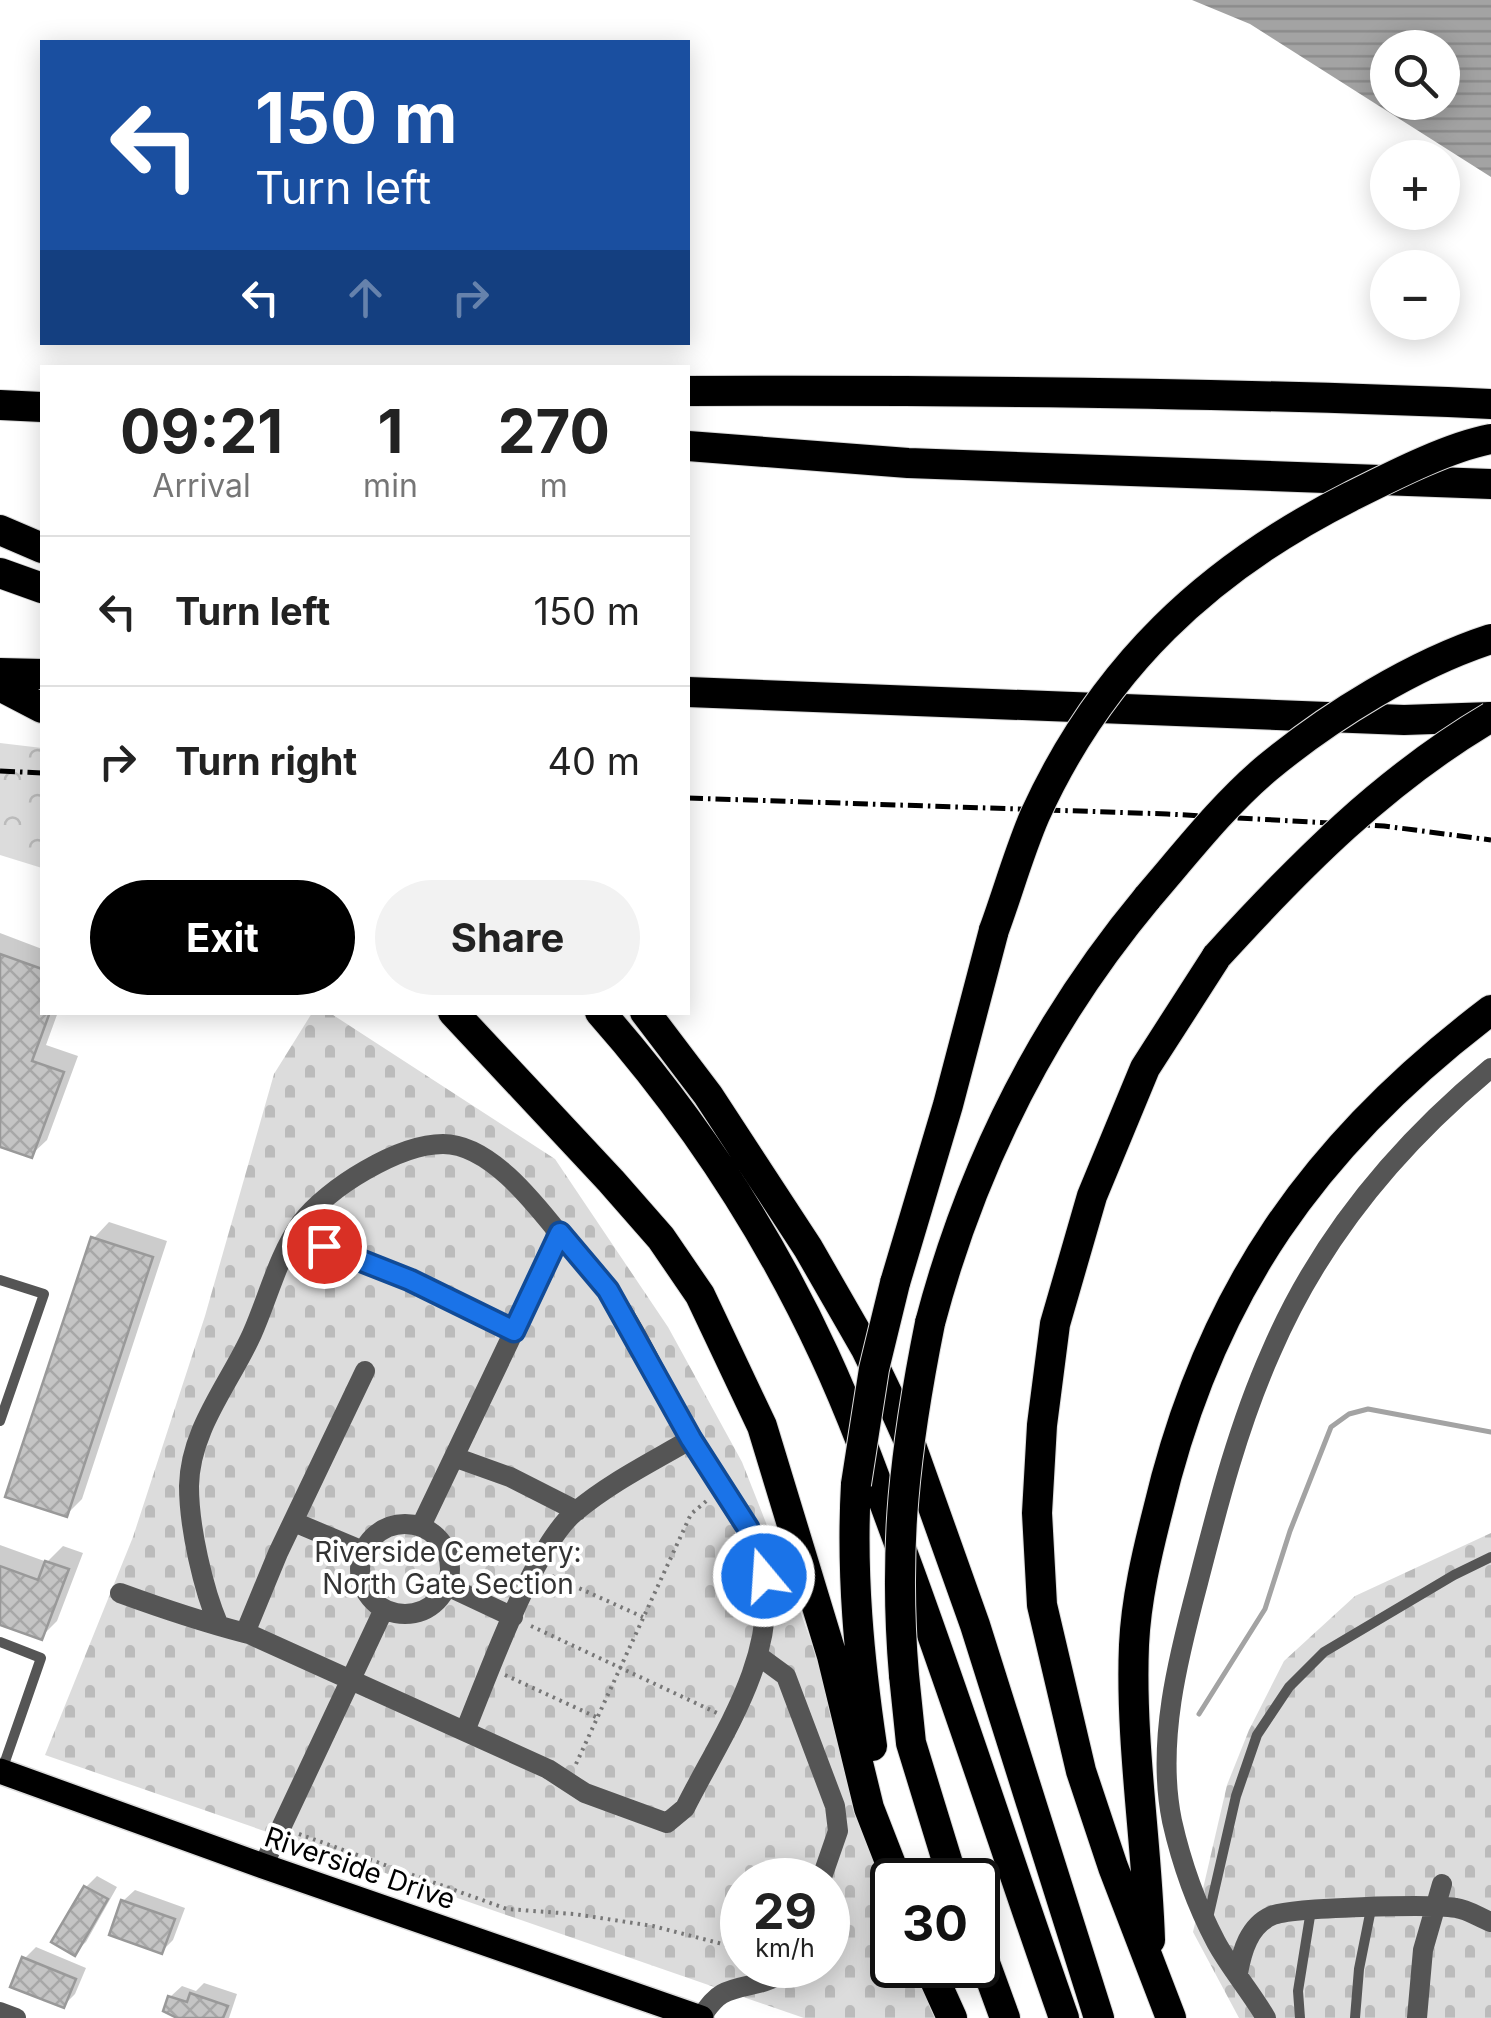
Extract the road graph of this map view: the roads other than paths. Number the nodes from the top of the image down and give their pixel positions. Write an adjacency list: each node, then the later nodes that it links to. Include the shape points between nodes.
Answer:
1 (690, 391): 2 (highway, via 1043,390)
2 (1491, 404)
3 (0, 406): 4 (highway)
4 (40, 407)
5 (1491, 439): 48 (highway, bridge, via 1393,475 1283,532 1221,576 1114,683 1034,818 994,930 894,1282 856,1484 855,1615)
6 (690, 446): 7 (highway, via 908,462)
7 (1491, 484)
8 (0, 530): 9 (highway)
9 (40, 547)
10 (0, 573): 11 (highway)
11 (40, 587)
12 (1491, 639): 51 (highway, bridge, via 1458,650 1323,726 1266,769 1090,970 1016,1092 958,1227 930,1323 902,1490 898,1577 912,1743)
13 (0, 674): 14 (highway)
14 (40, 674)
15 (0, 686): 17 (highway)
16 (690, 692): 18 (highway, via 1386,719)
17 (40, 707)
18 (1491, 717): 59 (highway, bridge, via 1443,745 1332,835 1218,956 1145,1068 1092,1196 1055,1324 1037,1513 1042,1605 1080,1771)
19 (1491, 1010): 59 (highway, via 1372,1114 1296,1198 1231,1304 1184,1414 1150,1543 1134,1643)
20 (456, 1015): 48 (highway, via 624,1195 700,1296 762,1426 828,1639 869,1808)
21 (602, 1015): 69 (highway, via 730,1185 824,1355 924,1613)
22 (646, 1015): 70 (highway, via 708,1095 808,1248 892,1401 975,1625)
23 (1491, 1068): 57 (street, via 1387,1168 1344,1222 1277,1338 1235,1451 1186,1626 1166,1769 1172,1822)
24 (560, 1233): 25 (street, via 505,1174 468,1150 444,1144 372,1167 338,1188); 27 (street); 30 (street, via 608,1290)
25 (296, 1234): 27 (street); 41 (street, via 216,1397 189,1484 209,1604)
26 (0, 1280): 29 (lane, via 44,1294)
27 (514, 1331): 31 (street)
28 (365, 1371): 33 (street)
29 (0, 1421)
30 (691, 1439): 32 (street, via 608,1484); 44 (street, via 748,1528 764,1576)
31 (454, 1457): 32 (street); 34 (street)
32 (577, 1511): 40 (street, via 550,1542)
33 (294, 1522): 35 (street); 42 (street)
34 (421, 1526): 35 (street, via 381,1530); 37 (street, via 449,1557)
35 (363, 1551): 39 (street, via 360,1578)
36 (1491, 1557): 57 (lane, via 1324,1652 1289,1686 1258,1735 1241,1780)
37 (447, 1586): 39 (street, via 413,1614); 40 (street)
38 (120, 1594): 41 (street)
39 (384, 1609): 45 (street)
40 (513, 1617): 46 (street)
41 (219, 1626): 42 (street)
42 (245, 1633): 45 (street)
43 (0, 1642): 47 (lane, via 41,1658)
44 (760, 1656): 46 (street, via 685,1808 667,1823 603,1800); 49 (street, via 786,1676 834,1806 838,1831)
45 (350, 1679): 46 (street); 52 (street)
46 (464, 1731)
47 (1, 1771): 52 (main road, Riverside Drive)
48 (885, 1844): 50 (highway)
49 (829, 1858)
50 (890, 1858)
51 (947, 1858)
52 (262, 1866): 66 (main road, Riverside Drive)
53 (1442, 1884): 54 (street)
54 (1436, 1908): 55 (street); 58 (street, via 1457,1908); 75 (street, via 1423,1950)
55 (1371, 1909): 56 (street); 74 (lane)
56 (1310, 1910): 60 (street, via 1259,1925); 73 (lane)
57 (1208, 1920): 60 (street)
58 (1491, 1922)
59 (1150, 1958): 71 (highway)
60 (1238, 1973): 72 (street)
61 (746, 1988): 66 (street, via 717,1997)
62 (938, 1988): 67 (highway)
63 (994, 1988): 68 (highway)
64 (0, 2012): 65 (street)
65 (16, 2018)
66 (701, 2018)
67 (952, 2018)
68 (1005, 2018)
69 (1064, 2018)
70 (1100, 2018)
71 (1171, 2018)
72 (1266, 2018)
73 (1300, 2018)
74 (1355, 2018)
75 (1417, 2018)

